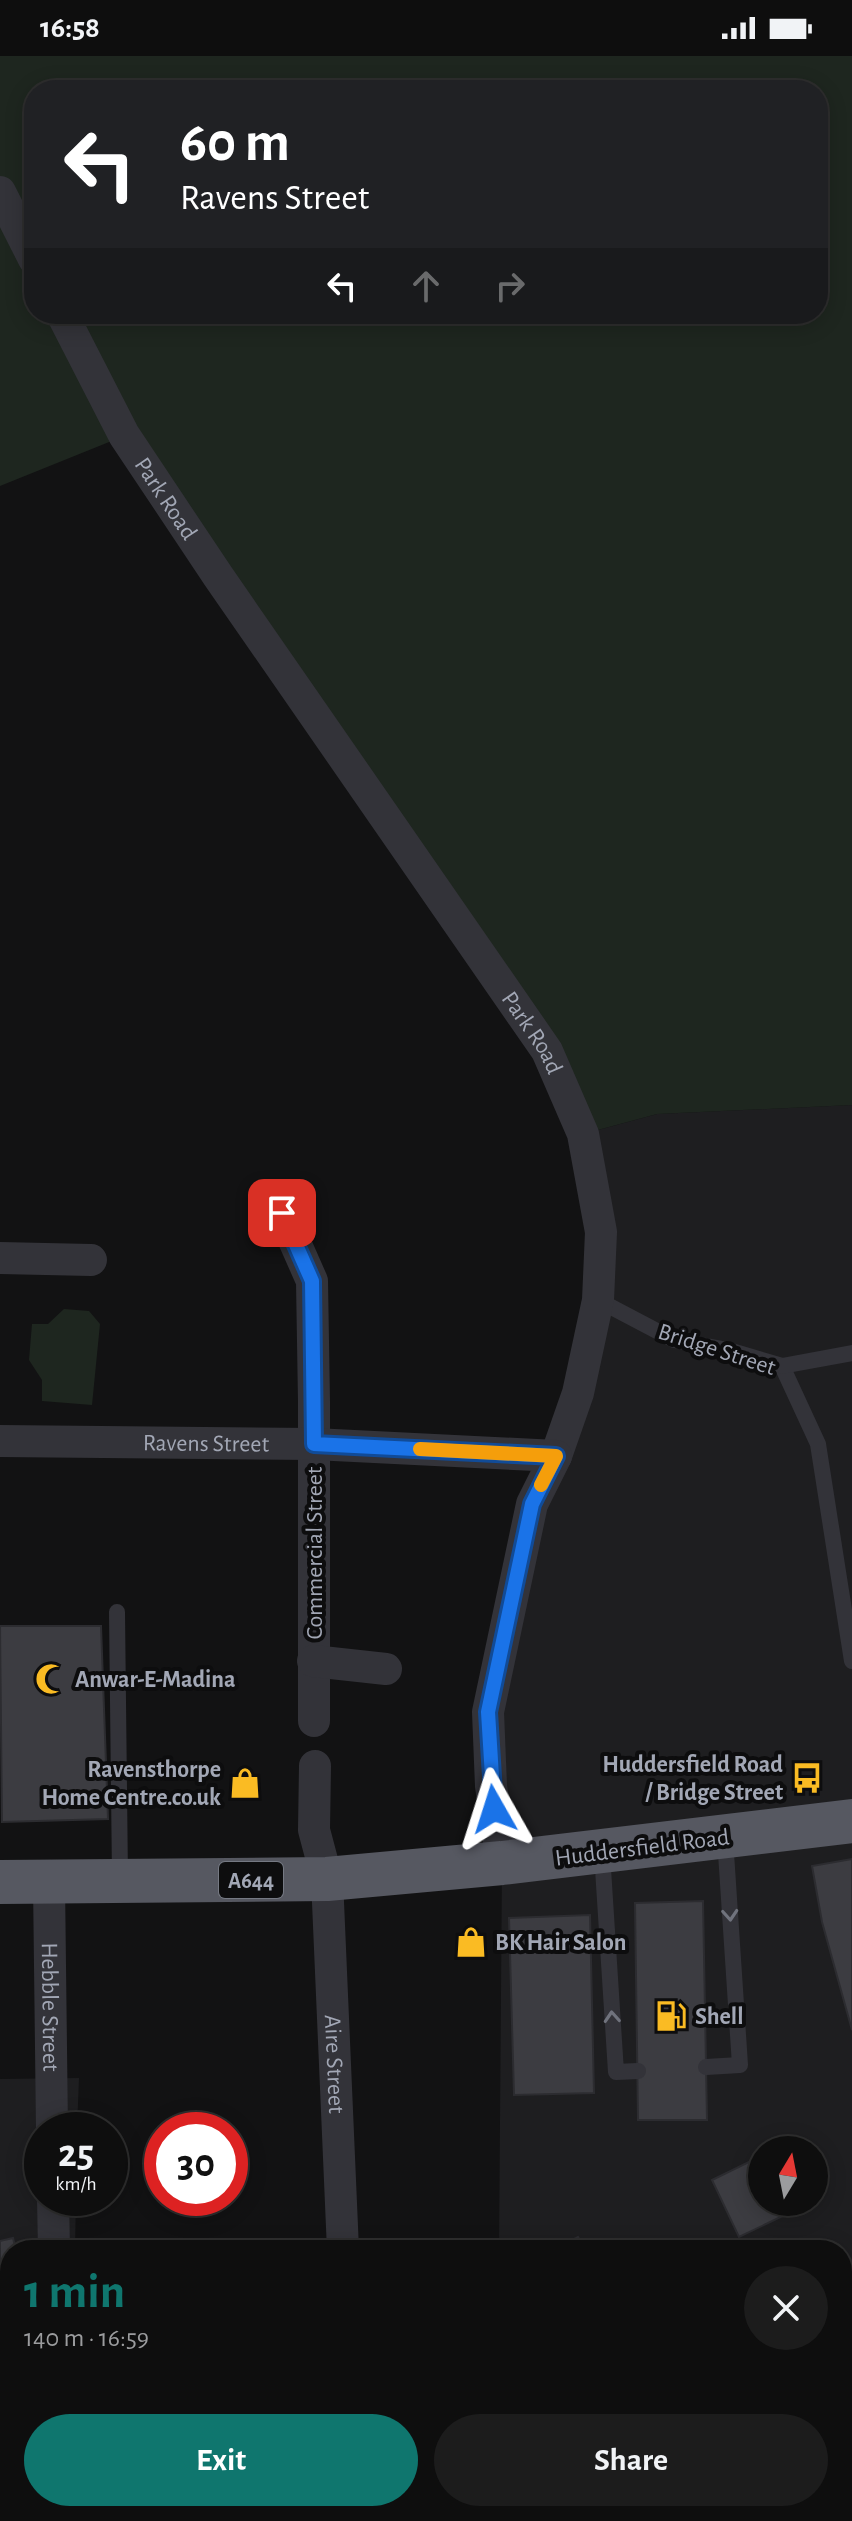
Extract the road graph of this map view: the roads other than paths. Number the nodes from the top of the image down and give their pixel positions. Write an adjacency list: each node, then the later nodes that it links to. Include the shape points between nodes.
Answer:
1 (0, 192): 2 (street)
2 (24, 239)
3 (67, 324): 7 (street, Park Road, via 124,435 547,1051 583,1134 601,1232)
4 (282, 1213): 11 (street, Commercial Street, via 312,1281)
5 (0, 1258): 6 (street)
6 (91, 1260)
7 (598, 1300): 9 (lane, Bridge Street, via 674,1340); 12 (street, Park Road, via 578,1393)
8 (852, 1353): 9 (lane)
9 (782, 1366): 15 (lane, Bridge Street, via 818,1444)
10 (0, 1441): 11 (street, Ravens Street)
11 (314, 1444): 12 (street, Ravens Street); 14 (street, Commercial Street)
12 (556, 1456): 22 (street, Park Road, via 532,1504 488,1712)
13 (117, 1612): 24 (lane)
14 (313, 1661): 16 (street, Commercial Street); 17 (street, Commercial Street)
15 (852, 1661)
16 (386, 1669)
17 (314, 1721)
18 (315, 1766): 23 (street, via 314,1830)
19 (852, 1821): 20 (highway, Huddersfield Road / A644)
20 (725, 1837): 21 (highway, Huddersfield Road / A644); 27 (lane, one-way to 27, via 740,2065)
21 (602, 1851): 22 (highway, Huddersfield Road / A644); 28 (lane, one-way to 21, via 616,2072)
22 (502, 1863): 23 (highway, Huddersfield Road / A644)
23 (327, 1879): 24 (highway, Huddersfield Road / A644); 32 (street, Aire Street)
24 (120, 1881): 26 (highway, Huddersfield Road / A644)
25 (0, 1882): 26 (highway, Huddersfield Road / A644)
26 (49, 1883): 29 (street, Hebble Street)
27 (706, 2067)
28 (638, 2071)
29 (52, 2112)
30 (53, 2216): 31 (street)
31 (54, 2240)
32 (343, 2240)

